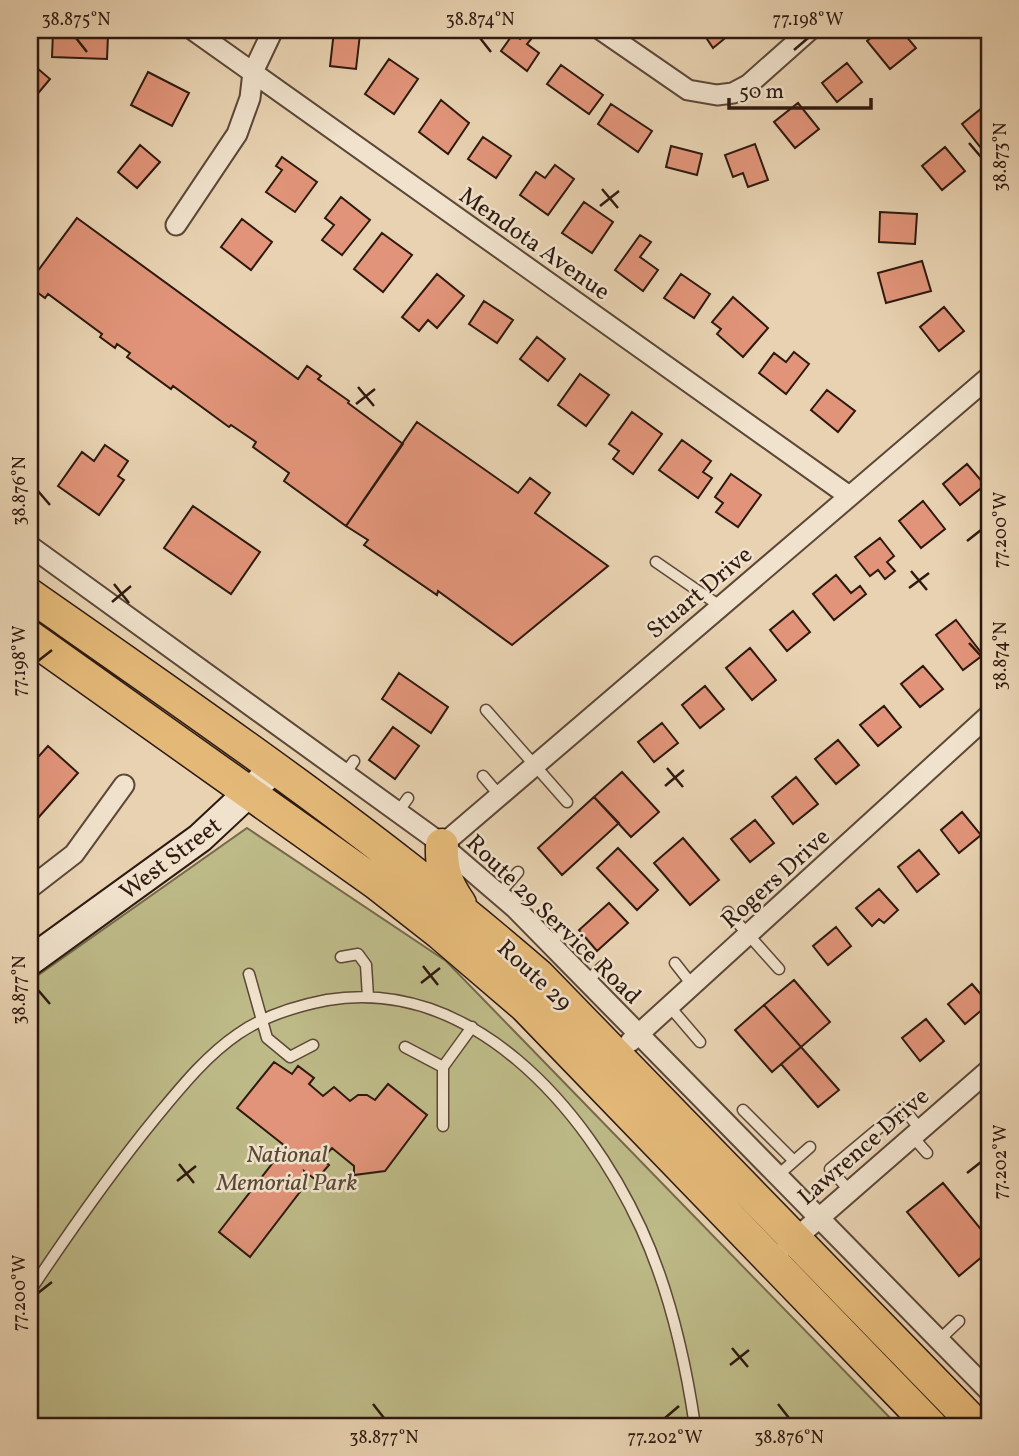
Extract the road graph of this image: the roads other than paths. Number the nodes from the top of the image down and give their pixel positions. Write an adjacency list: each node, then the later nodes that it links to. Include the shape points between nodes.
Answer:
1 (193, 30): 5 (street, Mendota Avenue)
2 (273, 30): 5 (street)
3 (601, 30): 4 (street, via 688,90 717,95 748,85)
4 (810, 30)
5 (253, 72): 6 (street, via 250,98 237,134); 8 (street, Mendota Avenue)
6 (176, 225)
7 (989, 377): 8 (street, Stuart Drive)
8 (849, 496): 12 (street, Stuart Drive)
9 (30, 546): 16 (street, Route 29 Service Road)
10 (656, 562): 12 (lane)
11 (30, 595): 18 (main road, Route 29)
12 (720, 606): 17 (street, Stuart Drive)
13 (30, 636): 21 (main road, Route 29)
14 (486, 710): 17 (lane)
15 (989, 715): 30 (street, Rogers Drive)
16 (295, 738): 18 (street, West Street); 24 (street, Route 29 Service Road, via 403,805)
17 (536, 765): 22 (street, Stuart Drive); 23 (lane)
18 (275, 768): 21 (main road, West Street); 29 (main road, Route 29)
19 (483, 776): 22 (lane)
20 (124, 785): 26 (street, via 74,854)
21 (249, 793): 32 (main road, West Street, via 200,838); 49 (main road, Route 29, via 441,934 524,1006)
22 (500, 796): 24 (street, Stuart Drive)
23 (567, 802)
24 (442, 845): 27 (street, Route 29 Service Road); 29 (main road, via 441,866 448,887)
25 (518, 872): 27 (lane)
26 (30, 888)
27 (499, 894): 37 (street, Route 29 Service Road, via 555,938)
28 (728, 912): 30 (lane)
29 (469, 916): 44 (main road, Route 29)
30 (748, 936): 35 (lane); 38 (street, Rogers Drive)
31 (341, 957): 39 (lane, via 358,954 366,965)
32 (30, 961)
33 (675, 964): 38 (lane)
34 (603, 967): 37 (lane)
35 (779, 969)
36 (249, 974): 41 (lane)
37 (587, 981): 44 (street, Route 29 Service Road)
38 (693, 986): 40 (street, Rogers Drive)
39 (368, 997): 41 (lane, via 309,1003); 42 (lane, via 433,1009)
40 (670, 1007): 43 (lane); 44 (street, Rogers Drive)
41 (263, 1021): 45 (lane, via 267,1038 290,1057); 61 (lane, via 240,1032 188,1079 85,1209)
42 (472, 1027): 47 (lane); 66 (lane, via 515,1058 562,1105 620,1187 641,1229 671,1312)
43 (700, 1042)
44 (628, 1044): 49 (street, Rogers Drive); 56 (street, Route 29 Service Road); 59 (main road, Route 29)
45 (313, 1045)
46 (405, 1047): 47 (lane)
47 (443, 1067): 51 (lane)
48 (989, 1070): 52 (street, Lawrence Drive)
49 (593, 1077): 60 (main road, Route 29)
50 (743, 1110): 55 (lane)
51 (443, 1126)
52 (916, 1132): 54 (lane); 57 (street, Lawrence Drive); 57 (lane, via 902,1108 830,1169)
53 (810, 1147): 55 (lane)
54 (927, 1153)
55 (794, 1161): 56 (lane)
56 (777, 1176): 58 (street, Route 29 Service Road)
57 (849, 1190): 58 (street, Lawrence Drive)
58 (818, 1217): 59 (street, Lawrence Drive); 63 (street, Route 29 Service Road, via 899,1288)
59 (794, 1239): 60 (street, Lawrence Drive); 65 (main road, Route 29)
60 (771, 1261): 65 (main road, Route 29)
61 (30, 1291)
62 (959, 1321): 63 (lane)
63 (939, 1340): 64 (street, Route 29 Service Road)
64 (989, 1391)
65 (928, 1410): 67 (main road, Route 29)
66 (695, 1426)
67 (977, 1426)

